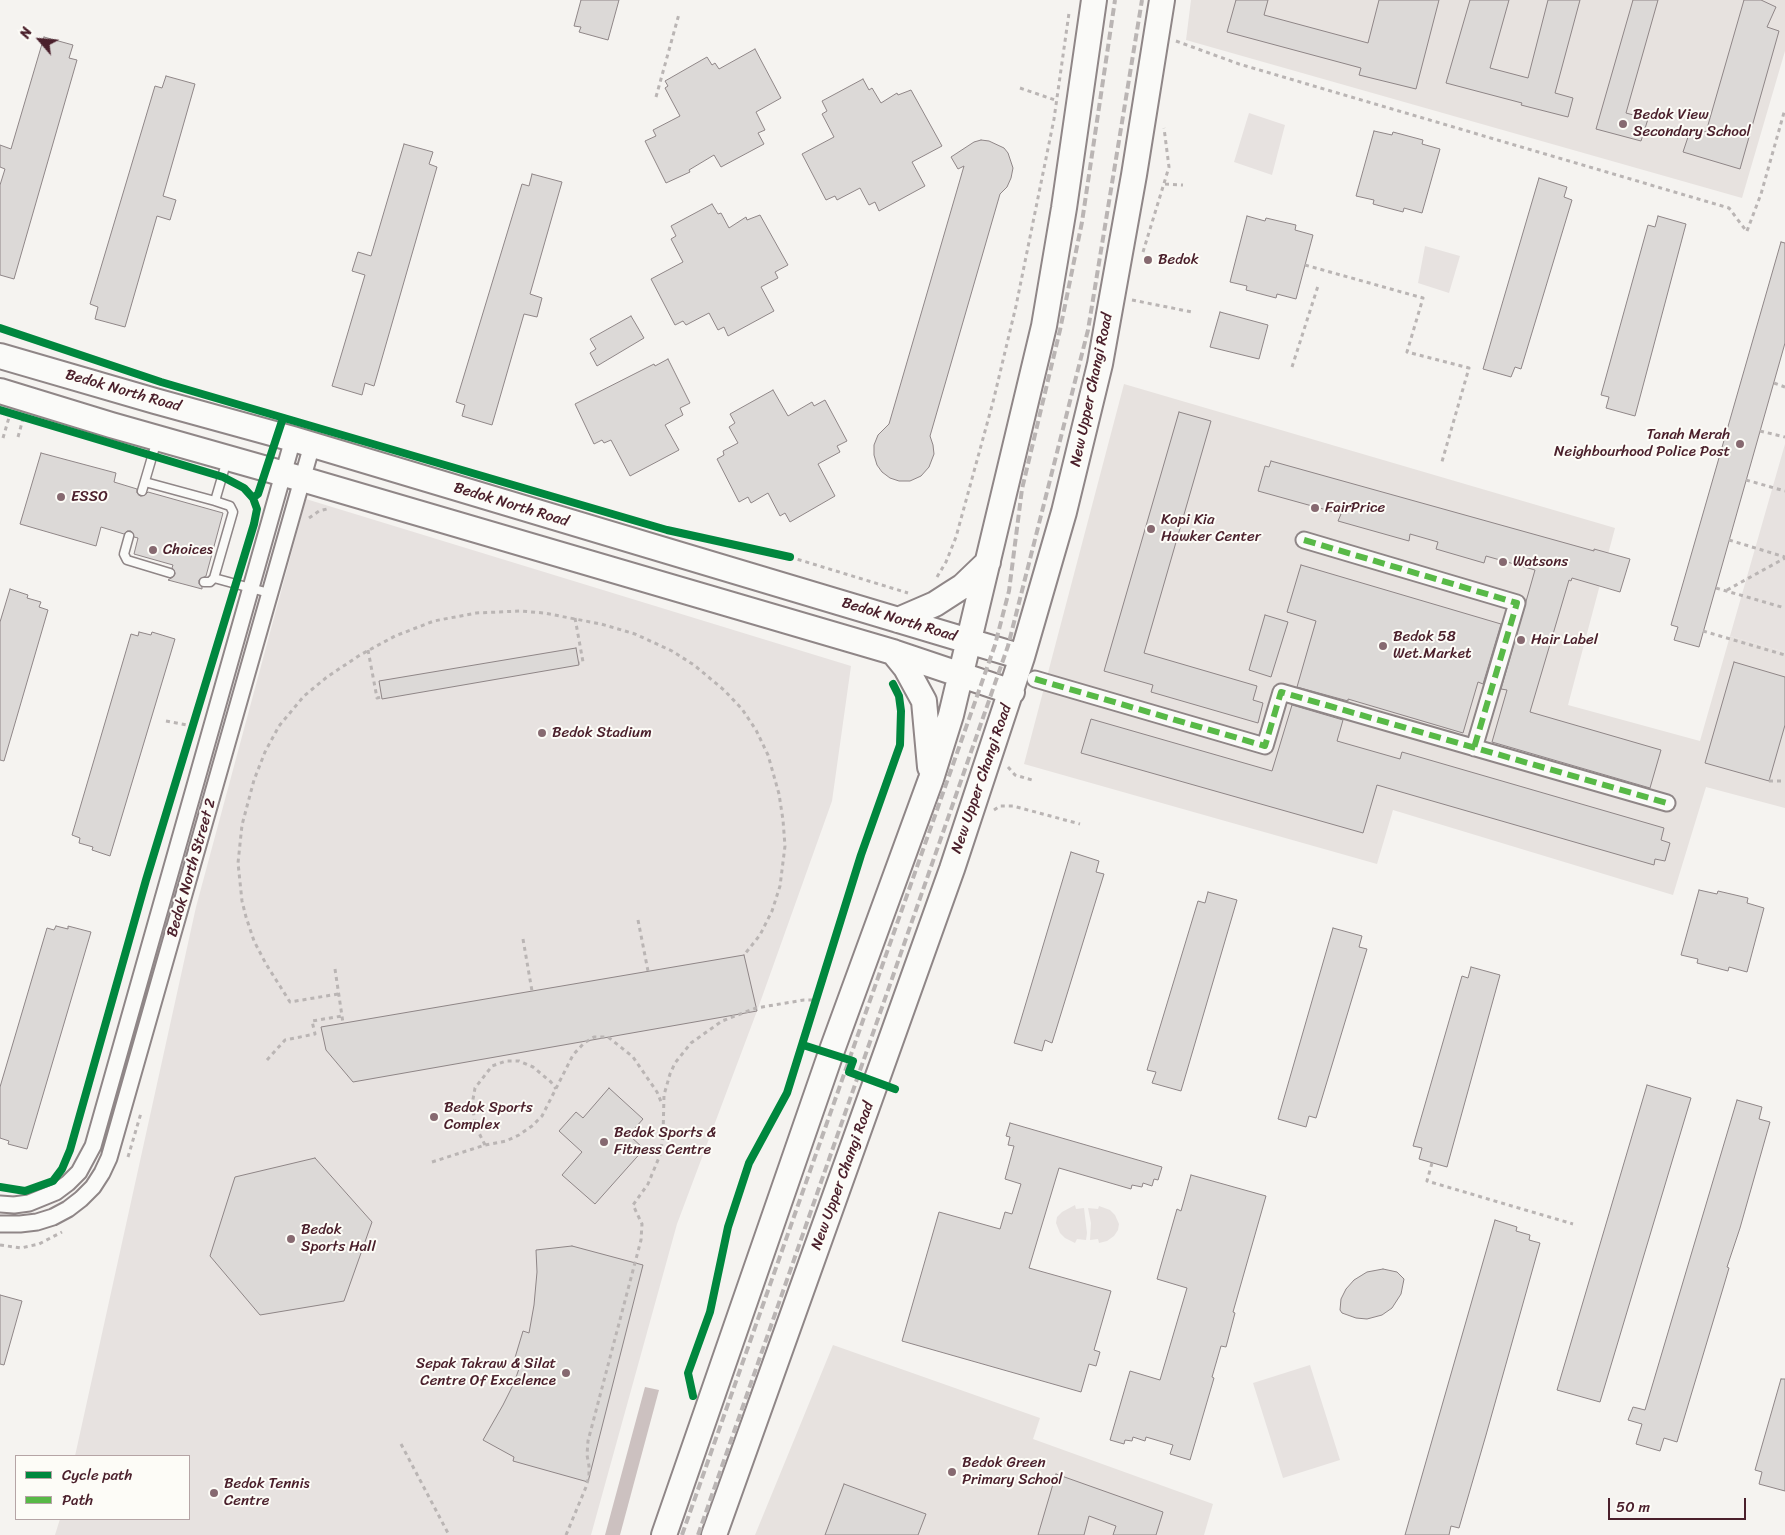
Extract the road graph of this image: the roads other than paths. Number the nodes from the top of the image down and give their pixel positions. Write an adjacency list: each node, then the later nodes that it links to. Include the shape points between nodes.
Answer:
1 (1094, 0): 14 (main road, via 1044,326)
2 (1162, 0): 23 (main road, New Upper Changi Road, via 1100,364 1064,512)
3 (0, 356): 6 (main road, Bedok North Road)
4 (0, 391): 5 (main road)
5 (157, 438): 7 (main road); 9 (lane)
6 (302, 442): 8 (street, Bedok North Street 2); 20 (main road, Bedok North Road)
7 (228, 458): 8 (main road); 11 (lane)
8 (293, 477): 18 (street, Bedok North Street 2); 19 (street, Bedok North Street 2); 22 (main road)
9 (145, 482): 10 (lane); 11 (lane)
10 (142, 491)
11 (216, 501): 16 (lane, via 229,505 233,512)
12 (130, 536): 15 (lane, via 124,554 127,560)
13 (1304, 540): 27 (street, via 1517,603)
14 (988, 562): 20 (main road, via 935,604); 21 (main road)
15 (170, 572)
16 (214, 578): 17 (lane); 18 (lane)
17 (204, 582)
18 (251, 588): 19 (lane); 30 (street, Bedok North Street 2, via 90,1153 74,1178 50,1195 29,1203)
19 (269, 593): 31 (street, Bedok North Street 2, via 106,1165 93,1187 68,1209 37,1222)
20 (898, 620): 21 (main road, Bedok North Road)
21 (968, 641): 23 (main road, Bedok North Road); 24 (main road)
22 (893, 652): 24 (main road); 28 (main road, via 924,701)
23 (1022, 657): 26 (main road, New Upper Changi Road)
24 (960, 676): 26 (main road); 28 (main road)
25 (1035, 679): 27 (street, via 1265,746 1281,692)
26 (1012, 692): 33 (main road, New Upper Changi Road, via 877,1082)
27 (1474, 748): 29 (street)
28 (931, 779): 32 (main road, via 835,1041)
29 (1667, 803)
30 (0, 1204)
31 (0, 1224)
32 (664, 1535)
33 (714, 1535)

